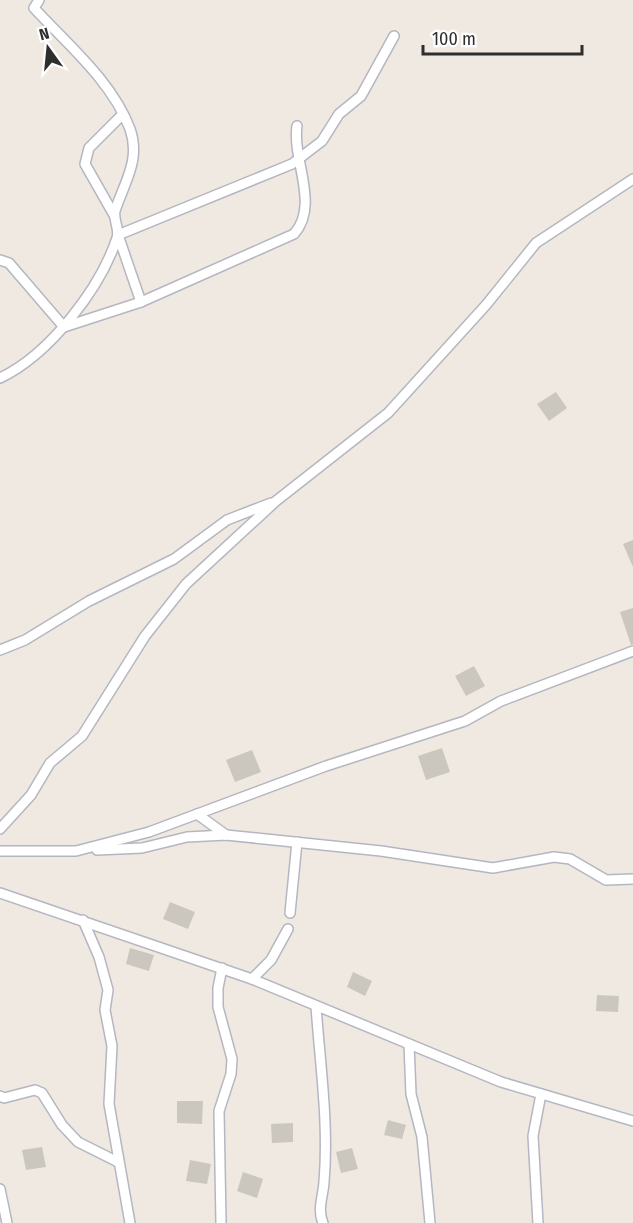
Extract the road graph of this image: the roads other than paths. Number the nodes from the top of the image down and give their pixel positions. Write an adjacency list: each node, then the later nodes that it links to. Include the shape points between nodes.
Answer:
1 (39, 0): 3 (street, via 33,8 107,87)
2 (394, 36): 5 (street, via 362,96 339,114 322,141)
3 (122, 115): 7 (street, via 130,130 134,163); 7 (street, via 89,148 85,164)
4 (297, 126): 5 (street)
5 (300, 157): 8 (street, via 255,181); 10 (street, via 304,198 300,226 294,234)
6 (633, 179): 13 (street, via 536,243 388,413)
7 (114, 215): 8 (street)
8 (118, 235): 10 (street); 11 (street, via 93,286)
9 (0, 260): 11 (street, via 9,263)
10 (141, 302): 11 (street)
11 (64, 327): 12 (street, via 34,358)
12 (0, 378)
13 (276, 501): 14 (street, via 227,520 174,559); 17 (street, via 186,584 145,636 82,736 50,763 31,795)
14 (0, 650)
15 (633, 651): 16 (street, via 501,701 465,721 326,766)
16 (197, 814): 18 (street); 21 (street, via 149,832)
17 (0, 829)
18 (226, 835): 19 (street); 21 (street, via 187,837 142,848)
19 (297, 842): 22 (street, via 493,868 554,857 570,860 606,880); 24 (street)
20 (0, 851): 21 (street)
21 (76, 851)
22 (633, 879)
23 (0, 893): 25 (street)
24 (290, 913)
25 (83, 920): 27 (street); 35 (street, via 108,990 105,1010 112,1046 109,1104)
26 (288, 929): 28 (street, via 271,960)
27 (222, 968): 28 (street); 39 (street, via 218,1007 232,1059 219,1112)
28 (252, 979): 29 (street)
29 (316, 1006): 30 (street); 40 (street, via 325,1129 319,1214)
30 (409, 1044): 31 (street); 41 (street, via 411,1094 422,1137)
31 (541, 1094): 34 (street); 42 (street, via 533,1136)
32 (2, 1097): 33 (street); 35 (street, via 35,1090 42,1093 78,1142)
33 (0, 1108)
34 (633, 1121)
35 (118, 1161): 38 (street)
36 (0, 1189): 37 (street)
37 (8, 1223)
38 (130, 1223)
39 (221, 1223)
40 (323, 1223)
41 (430, 1223)
42 (538, 1223)

